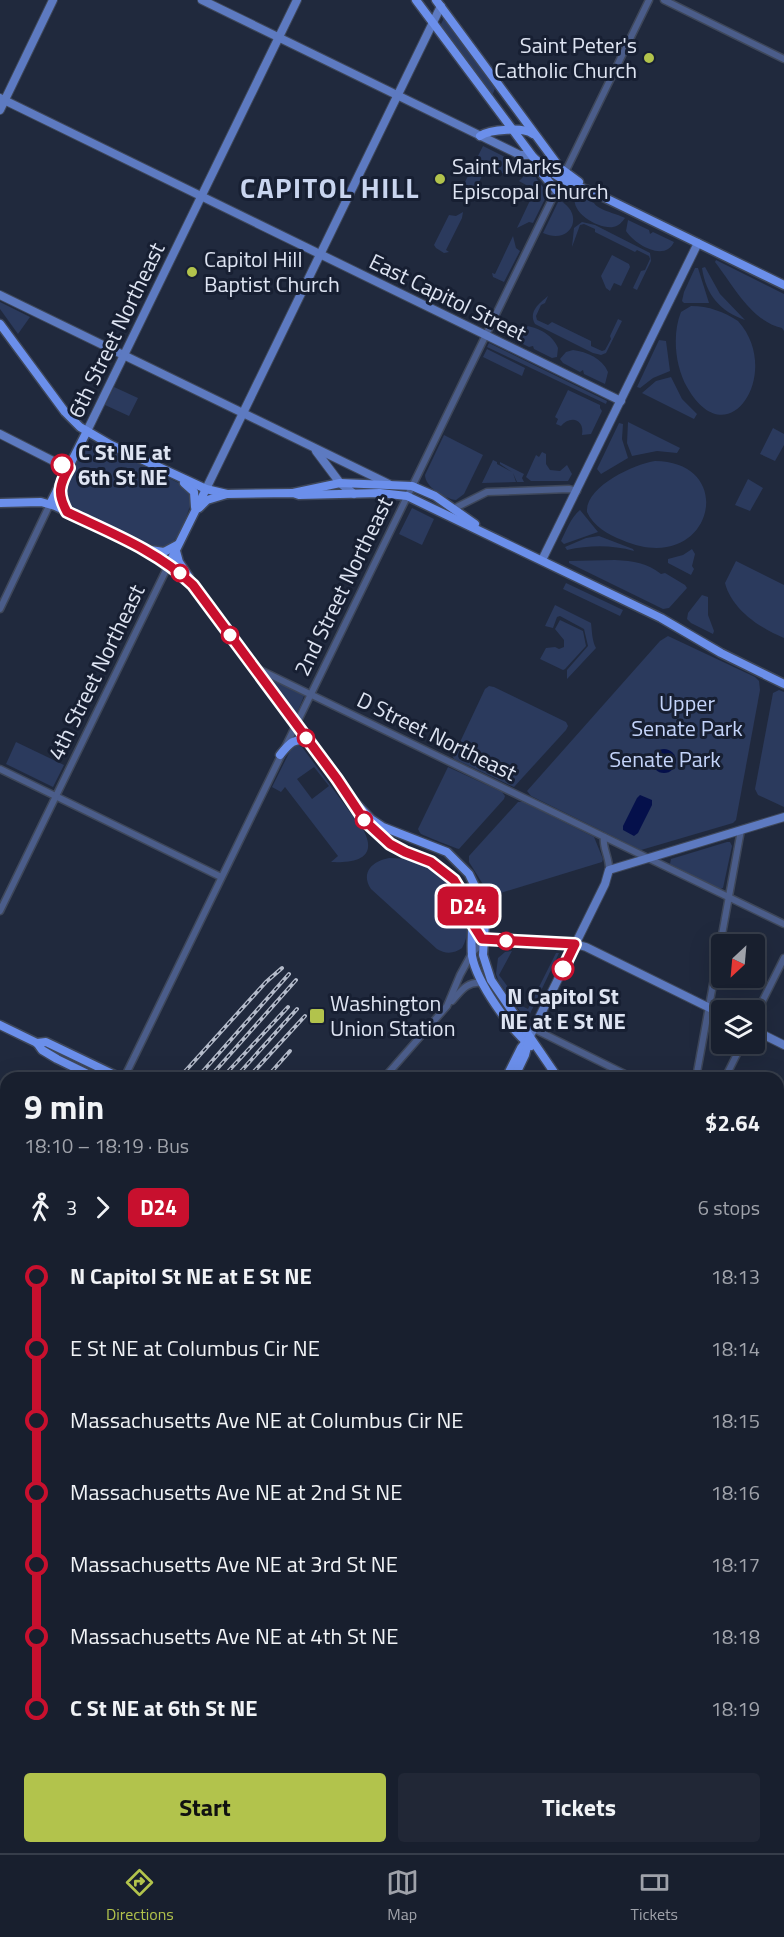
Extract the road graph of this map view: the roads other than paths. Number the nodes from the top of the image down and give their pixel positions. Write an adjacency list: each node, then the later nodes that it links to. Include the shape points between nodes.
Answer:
1 (53, 0): 13 (main road)
2 (201, 0): 10 (main road)
3 (297, 0): 10 (main road, 6th Street Northeast)
4 (416, 0): 8 (main road)
5 (649, 0): 19 (street, 2nd Street Northeast)
6 (664, 0): 11 (street)
7 (440, 2): 8 (main road); 9 (main road, 4th Street Northeast); 17 (main road)
8 (424, 10): 9 (main road)
9 (433, 22): 12 (main road, 4th Street Northeast); 15 (main road)
10 (279, 38): 12 (main road); 21 (main road, 6th Street Northeast)
11 (784, 59)
12 (397, 96): 16 (main road); 23 (main road, 4th Street Northeast)
13 (2, 100): 14 (main road); 21 (main road, East Capitol Street)
14 (0, 110)
15 (513, 130): 16 (main road); 17 (main road, via 528,130); 18 (main road)
16 (480, 136): 18 (main road, via 520,155)
17 (542, 143): 19 (main road)
18 (532, 156): 19 (main road, via 545,169); 20 (main road)
19 (563, 176): 20 (street, 2nd Street Northeast); 22 (main road)
20 (557, 190): 27 (street, 2nd Street Northeast)
21 (201, 197): 23 (main road, East Capitol Street); 28 (main road, 6th Street Northeast)
22 (698, 243): 24 (main road); 29 (main road)
23 (320, 255): 27 (main road, East Capitol Street); 30 (main road, 4th Street Northeast)
24 (784, 285)
25 (0, 295): 28 (main road)
26 (0, 324): 32 (main road)
27 (485, 335): 29 (main road, East Capitol Street); 40 (street, 2nd Street Northeast)
28 (123, 355): 30 (main road); 32 (main road, 6th Street Northeast)
29 (621, 402): 42 (main road)
30 (243, 413): 34 (main road); 41 (main road, 4th Street Northeast)
31 (0, 434): 35 (main road)
32 (84, 439): 33 (main road); 33 (main road); 35 (main road, 6th Street Northeast)
33 (111, 445): 36 (main road)
34 (308, 445): 38 (main road); 39 (main road)
35 (69, 468): 37 (main road, 6th Street Northeast)
36 (177, 477): 41 (main road); 51 (main road, via 194,492)
37 (62, 482): 47 (main road, via 44,496); 48 (main road, 6th Street Northeast); 50 (main road, via 61,499)
38 (339, 483): 39 (main road); 43 (main road); 45 (main road)
39 (390, 484): 40 (main road)
40 (412, 486): 46 (street, 2nd Street Northeast); 49 (main road)
41 (206, 489): 44 (main road); 51 (main road, 4th Street Northeast)
42 (577, 491): 49 (street, via 487,492); 55 (main road)
43 (293, 493): 44 (main road); 45 (main road)
44 (227, 494): 51 (main road, via 207,500)
45 (354, 494): 46 (main road)
46 (407, 496): 52 (main road); 61 (street, 2nd Street Northeast)
47 (0, 500): 48 (main road)
48 (50, 504): 50 (main road); 58 (street, 6th Street Northeast)
49 (453, 509): 52 (main road)
50 (67, 512): 54 (main road)
51 (195, 512): 53 (main road, 4th Street Northeast)
52 (487, 533): 55 (main road)
53 (178, 547): 54 (main road, via 164,552); 56 (main road, 4th Street Northeast); 57 (main road, via 179,562)
54 (141, 548): 56 (main road)
55 (542, 560): 60 (main road)
56 (169, 564): 57 (main road); 66 (street, 4th Street Northeast)
57 (193, 585): 59 (main road)
58 (0, 609)
59 (254, 667): 61 (street, D Street Northeast); 62 (main road)
60 (784, 684)
61 (310, 693): 62 (street, 2nd Street Northeast); 70 (street, D Street Northeast)
62 (296, 723): 63 (main road); 64 (street, 2nd Street Northeast)
63 (309, 741): 64 (main road, via 292,742); 67 (main road)
64 (280, 755): 73 (street, 2nd Street Northeast)
65 (0, 769): 66 (street)
66 (56, 797): 73 (street); 75 (street, 4th Street Northeast)
67 (351, 798): 76 (main road, via 357,811 390,844 450,875 465,898); 78 (main road, via 377,823 447,852 469,874 483,903)
68 (784, 817): 69 (main road)
69 (741, 830): 71 (main road); 74 (street)
70 (604, 837): 71 (street, D Street Northeast); 72 (street)
71 (648, 858): 72 (main road); 74 (street, D Street Northeast)
72 (609, 870): 79 (main road)
73 (221, 877): 95 (street, 2nd Street Northeast)
74 (729, 897): 77 (street, D Street Northeast); 85 (street)
75 (0, 911)
76 (472, 923): 78 (main road); 80 (main road)
77 (784, 924)
78 (484, 941): 79 (street); 80 (street); 89 (main road, via 490,980)
79 (575, 944): 85 (main road); 87 (main road)
80 (472, 953): 82 (main road); 84 (street)
81 (784, 958): 83 (street)
82 (482, 983): 84 (street, via 468,984); 89 (main road)
83 (763, 1000)
84 (447, 1006): 96 (street)
85 (709, 1007): 101 (street)
86 (0, 1025): 90 (main road)
87 (534, 1029): 89 (main road); 100 (street)
88 (765, 1036): 91 (main road)
89 (528, 1041): 97 (main road); 98 (main road); 99 (main road)
90 (38, 1043): 93 (main road, via 53,1057); 94 (main road, via 46,1042)
91 (784, 1045)
92 (737, 1054): 102 (street)
93 (84, 1072)
94 (109, 1072)
95 (125, 1072)
96 (389, 1072)
97 (509, 1072)
98 (517, 1072)
99 (553, 1072)
100 (621, 1072)
101 (697, 1072)
102 (728, 1072)

